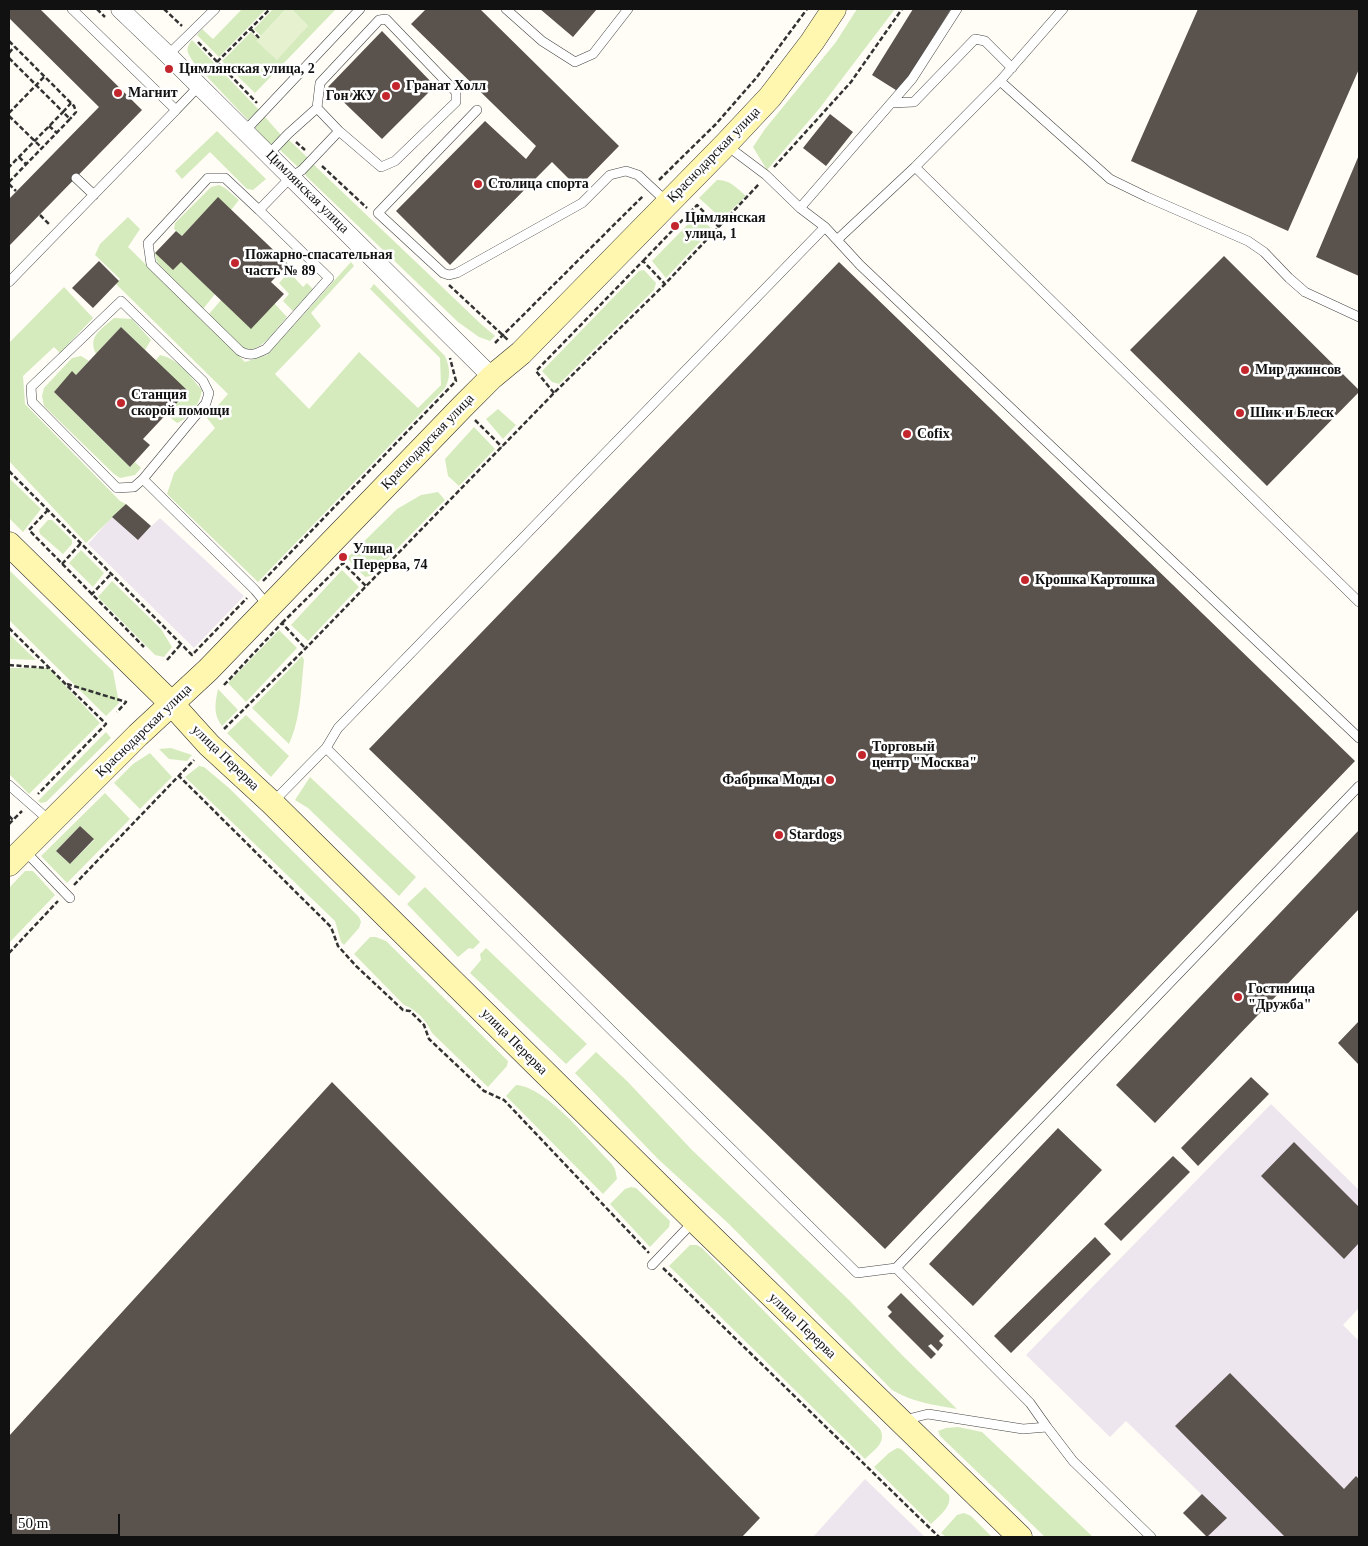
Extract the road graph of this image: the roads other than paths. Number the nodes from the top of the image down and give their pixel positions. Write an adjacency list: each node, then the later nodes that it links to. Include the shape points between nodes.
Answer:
1 (72, 9): 16 (lane)
2 (120, 9): 10 (street, Цимлянская улица)
3 (215, 9): 10 (lane)
4 (360, 9): 18 (lane)
5 (506, 9): 6 (lane, via 542,41 574,62 593,54)
6 (628, 9)
7 (834, 9): 20 (street, Краснодарская улица, via 770,97)
8 (957, 9): 14 (lane, via 912,79)
9 (1063, 9): 11 (lane)
10 (168, 55): 13 (street, Цимлянская улица)
11 (1012, 68): 12 (lane); 14 (lane, via 985,41 976,39 914,102)
12 (1000, 81): 22 (lane); 32 (lane, via 1110,179 1248,241 1305,292)
13 (199, 86): 16 (lane); 18 (street, Цимлянская улица)
14 (892, 103): 27 (lane)
15 (317, 108): 19 (lane); 19 (lane, via 320,83 379,20 386,19 456,92 456,102 395,161 381,167); 21 (lane)
16 (176, 110): 25 (lane)
17 (477, 110): 26 (lane, via 378,213 443,273 457,273 582,203 610,174 626,171 638,175)
18 (245, 131): 21 (street, Цимлянская улица)
19 (339, 131): 23 (lane, via 302,170)
20 (726, 145): 26 (street, Краснодарская улица); 27 (lane, via 766,175)
21 (269, 154): 23 (street, Цимлянская улица)
22 (915, 167): 30 (lane); 36 (lane)
23 (291, 177): 28 (lane); 33 (street, Цимлянская улица)
24 (76, 178): 25 (lane)
25 (94, 194): 31 (lane)
26 (668, 203): 33 (street, Краснодарская улица, via 521,352)
27 (800, 208): 29 (lane)
28 (259, 210): 28 (lane, via 225,178 208,178 148,243 151,264 246,355 266,349 329,278)
29 (825, 227): 30 (lane); 40 (lane, via 338,728)
30 (838, 239): 39 (lane, via 860,265)
31 (9, 282)
32 (1359, 317)
33 (492, 377): 37 (street, Краснодарская улица)
34 (143, 480): 34 (lane, via 206,403 209,393 203,381 121,302 31,386 32,402 117,488 134,487); 37 (lane)
35 (9, 544): 38 (street, улица Перерва)
36 (1359, 602)
37 (268, 607): 38 (street, Краснодарская улица, via 208,670)
38 (171, 703): 43 (street, улица Перерва, via 209,745); 44 (street, Краснодарская улица)
39 (1359, 738)
40 (326, 748): 43 (lane); 49 (lane, via 857,1273)
41 (9, 785): 44 (lane)
42 (1359, 786): 49 (lane)
43 (272, 803): 47 (street, улица Перерва)
44 (51, 821): 45 (street, Краснодарская улица)
45 (16, 856): 46 (lane)
46 (68, 896)
47 (695, 1221): 48 (lane); 50 (street, улица Перерва)
48 (654, 1263)
49 (896, 1268): 51 (lane, via 1030,1403)
50 (901, 1421): 51 (lane, via 928,1414 1023,1429); 52 (street, улица Перерва)
51 (1047, 1427): 53 (lane, via 1072,1461)
52 (1020, 1537)
53 (1151, 1537)

